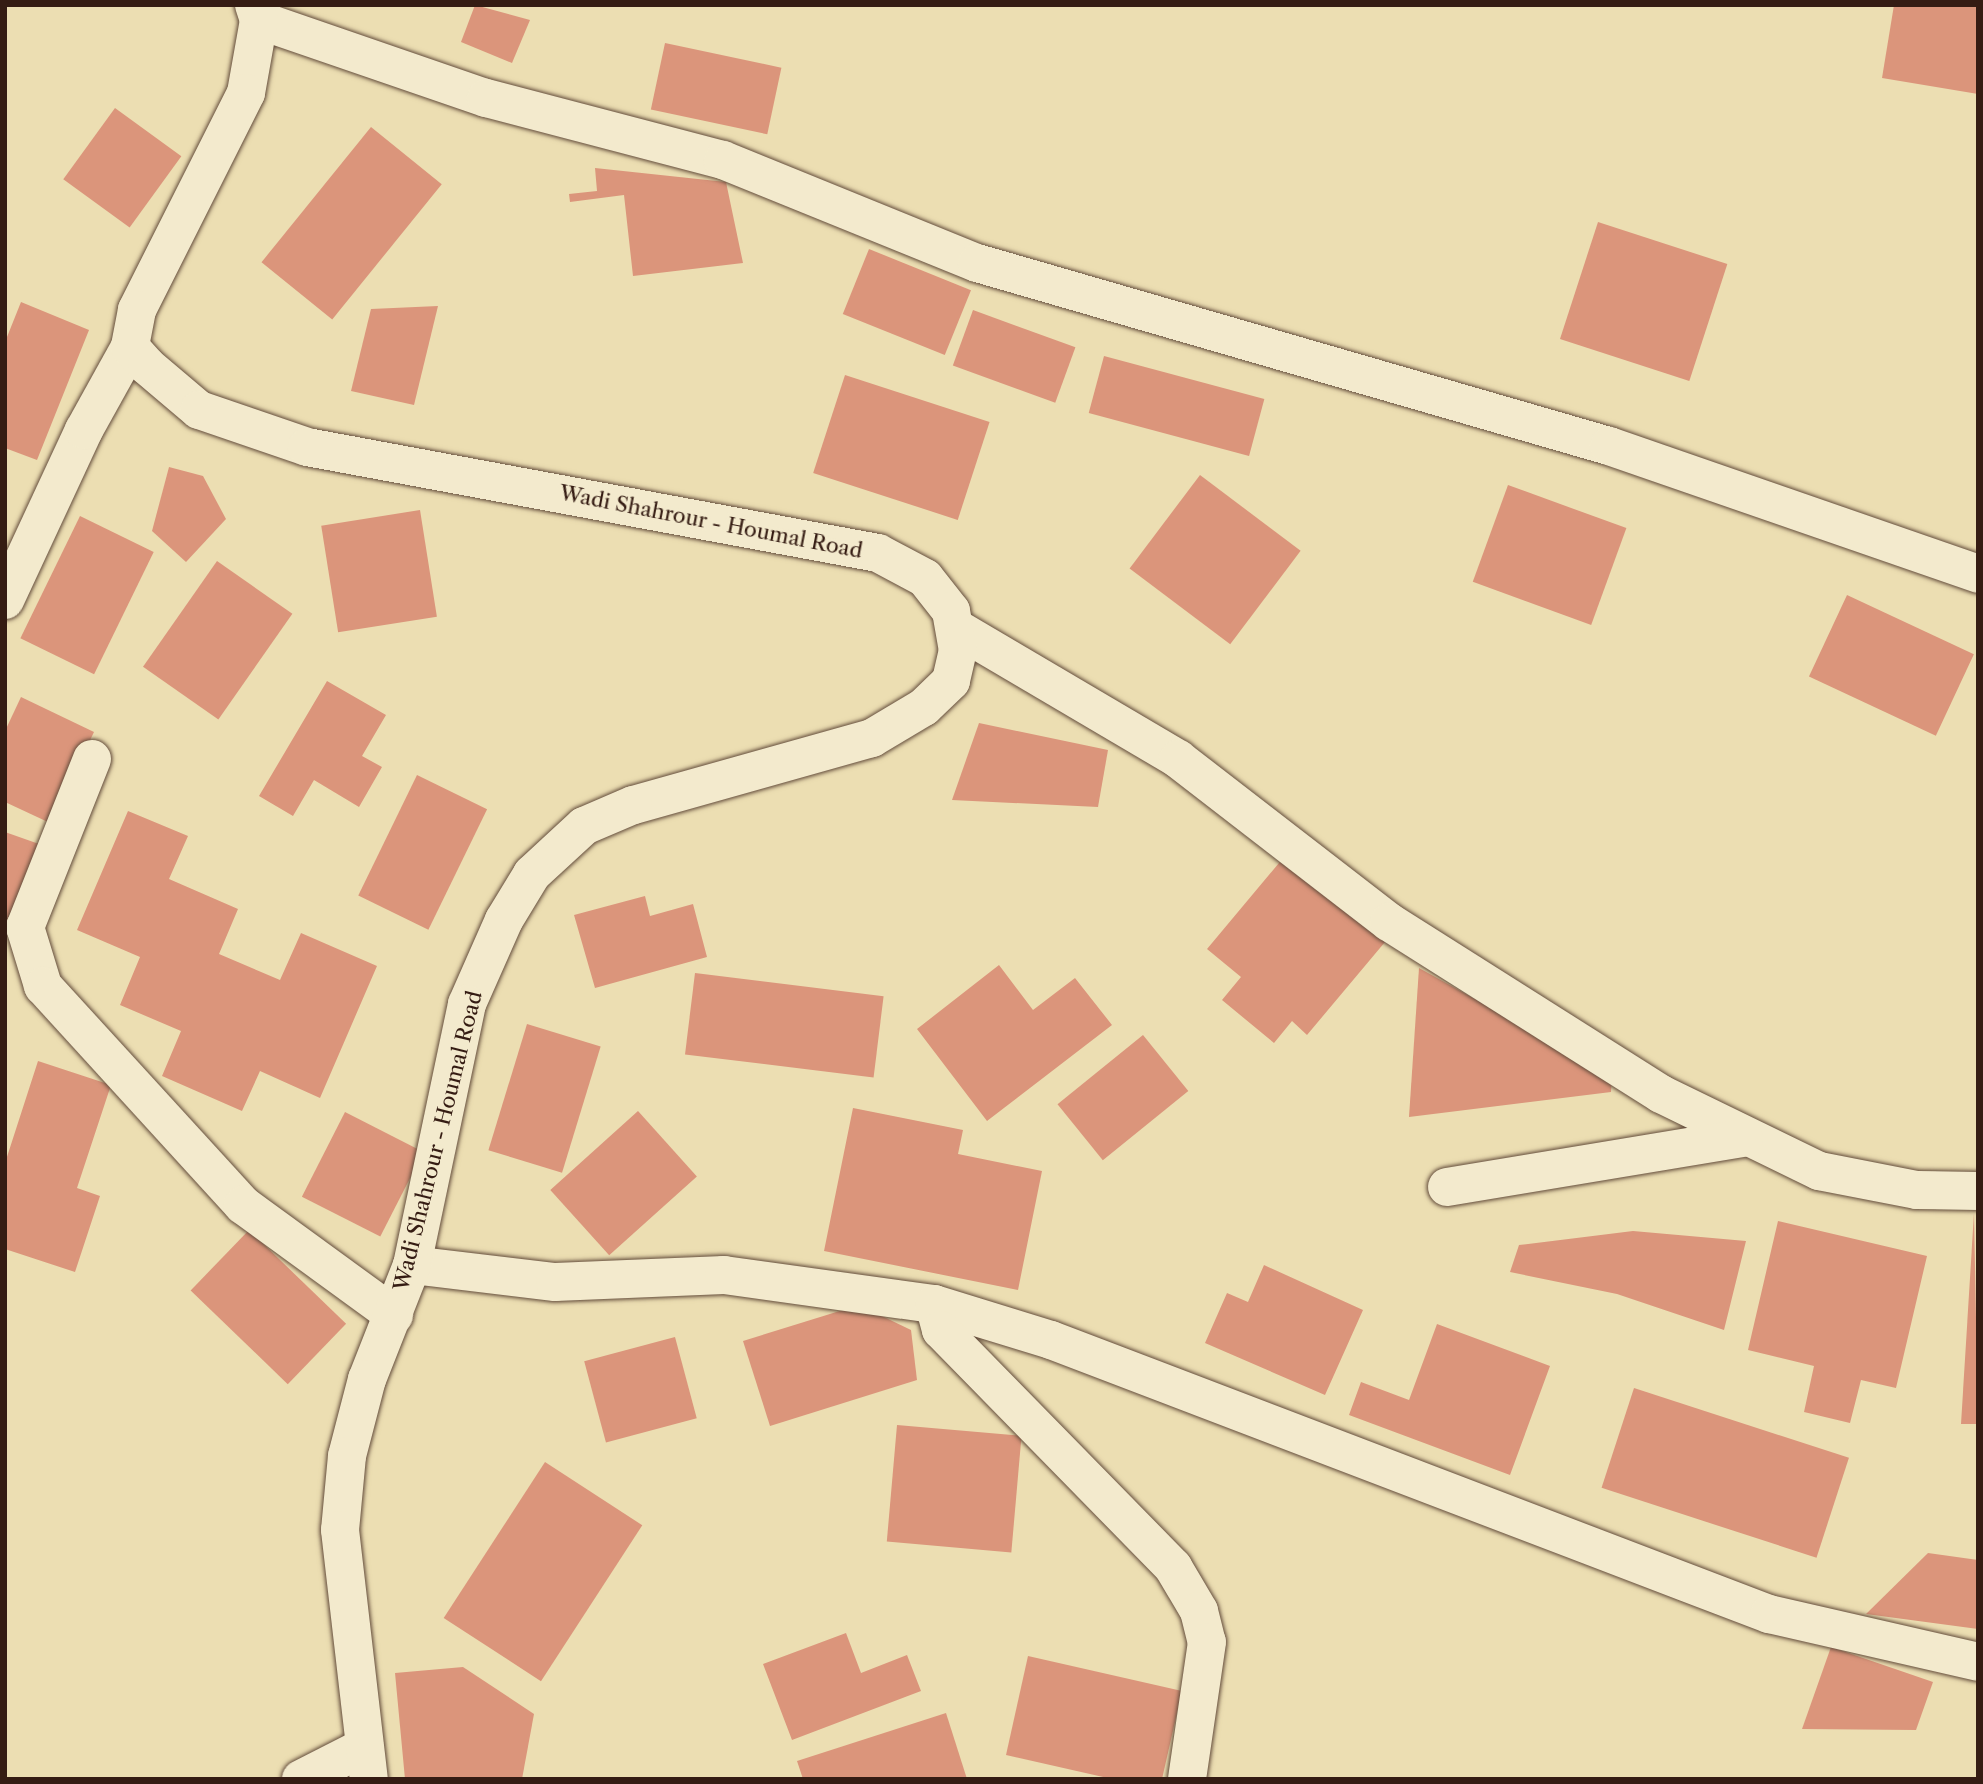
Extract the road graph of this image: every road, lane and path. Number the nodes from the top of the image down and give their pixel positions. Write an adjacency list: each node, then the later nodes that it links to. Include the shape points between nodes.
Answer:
1 (274, 14): 2 (street, via 246,93 151,278); 3 (street, via 486,99 723,160 977,263 1609,446)
2 (130, 347): 4 (street, via 84,430); 5 (street, Wadi Shahrour - Houmal Road, via 199,410 251,432 878,553 925,579)
3 (1978, 574)
4 (5, 600)
5 (956, 628): 7 (street, via 1178,759 1389,922 1527,1012); 10 (street, Wadi Shahrour - Houmal Road, via 951,681 924,707 872,738 633,805 584,826 532,874 467,1004)
6 (92, 759): 12 (street, via 25,927 43,986 243,1205)
7 (1744, 1138): 8 (street); 9 (street, via 1819,1171 1917,1190)
8 (1447, 1187)
9 (1978, 1191)
10 (412, 1265): 11 (street, via 555,1282 724,1275); 12 (street, Wadi Shahrour - Houmal Road)
11 (934, 1304): 13 (street, via 1051,1340 1769,1614); 16 (street, via 941,1329 1173,1567 1199,1611 1207,1642)
12 (394, 1315): 14 (street, Wadi Shahrour - Houmal Road, via 367,1379 347,1457 340,1530)
13 (1978, 1662)
14 (367, 1763): 15 (street)
15 (301, 1779)
16 (1187, 1779)

